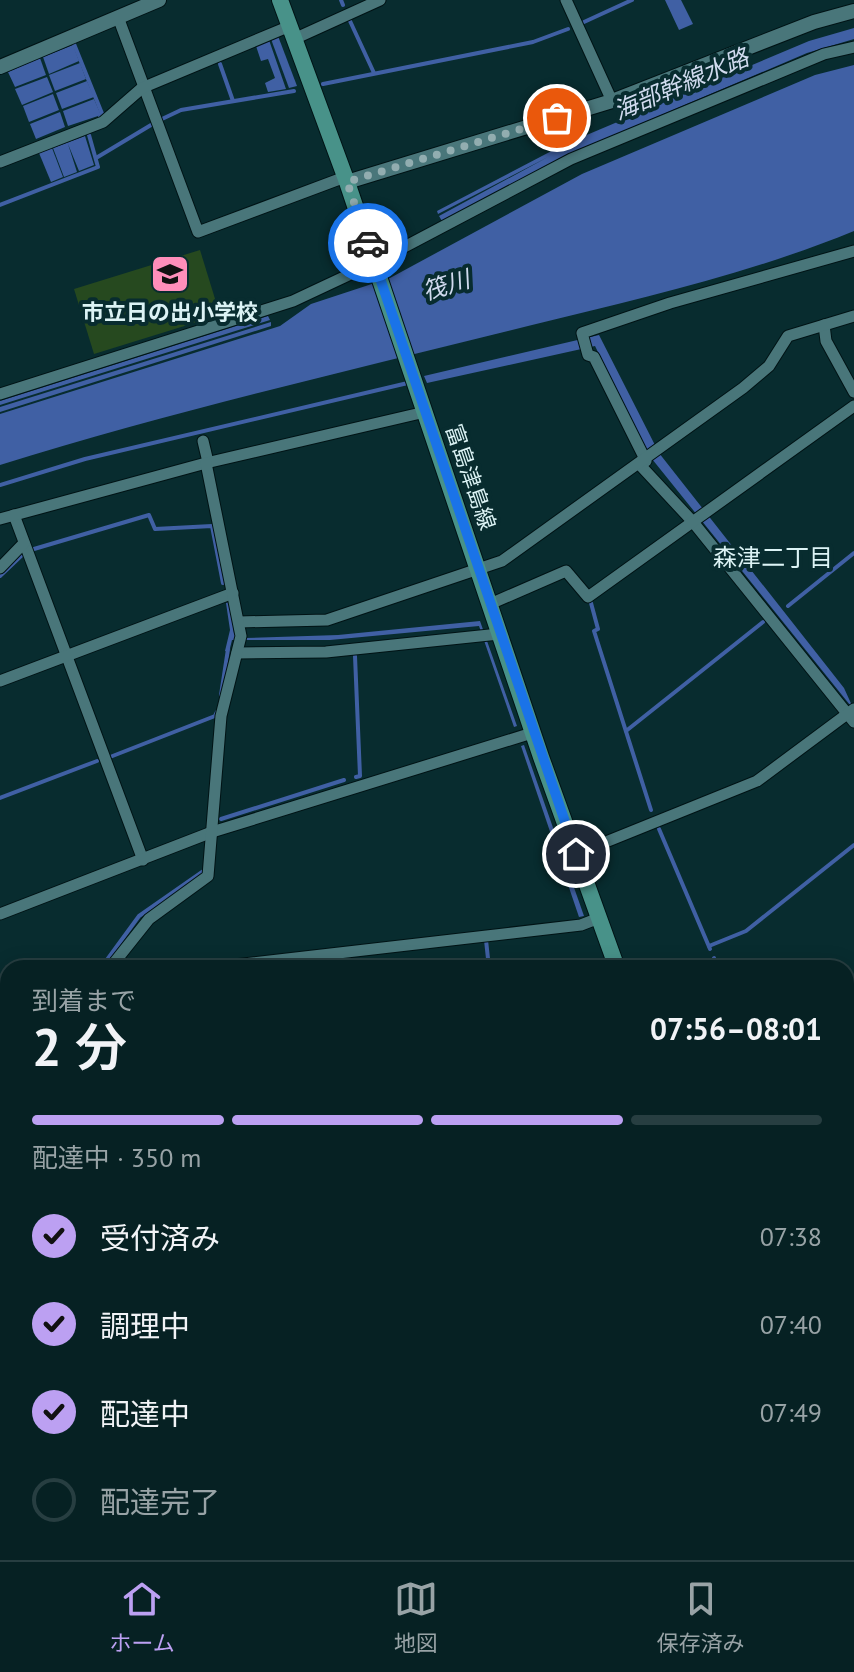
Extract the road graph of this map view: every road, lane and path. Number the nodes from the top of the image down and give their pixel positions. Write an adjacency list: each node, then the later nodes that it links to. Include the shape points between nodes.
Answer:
1 (159, 0): 6 (street)
2 (280, 0): 7 (main road, 富島津島線)
3 (380, 0): 7 (street)
4 (566, 0): 11 (street)
5 (854, 11): 11 (street)
6 (118, 17): 9 (street); 10 (street)
7 (292, 33): 10 (street); 13 (main road, 富島津島線)
8 (854, 47): 15 (street, via 824,54 571,159)
9 (0, 67)
10 (142, 88): 12 (street, via 103,122); 13 (street, via 198,232)
11 (612, 101): 13 (street)
12 (0, 162)
13 (346, 179): 15 (main road, 富島津島線)
14 (854, 251): 23 (street, via 582,333)
15 (377, 270): 19 (street); 20 (main road, 富島津島線)
16 (854, 316): 17 (street)
17 (824, 325): 18 (street, via 826,341); 23 (street, via 788,336 769,366)
18 (854, 392)
19 (0, 394)
20 (423, 404): 24 (street); 30 (main road, 富島津島線)
21 (854, 406): 26 (street)
22 (203, 441): 24 (street)
23 (648, 459): 26 (street); 30 (street, via 525,548)
24 (207, 462): 25 (street); 31 (street)
25 (14, 515): 27 (street); 28 (street)
26 (699, 518): 32 (street, via 588,597 566,571); 38 (street)
27 (0, 519)
28 (24, 543): 29 (street); 36 (street)
29 (0, 568)
30 (479, 570): 32 (main road, 富島津島線); 33 (street, via 327,620)
31 (233, 593): 33 (street); 36 (street)
32 (490, 604): 34 (main road, 富島津島線)
33 (239, 622): 35 (street)
34 (489, 635): 35 (street, via 326,652); 39 (main road, 富島津島線)
35 (240, 644): 40 (street, via 221,716)
36 (66, 656): 37 (street); 42 (street)
37 (0, 681)
38 (852, 714): 41 (street, via 757,781)
39 (532, 733): 40 (street); 41 (main road, 富島津島線)
40 (212, 832): 42 (street); 45 (street, via 208,876 149,919)
41 (576, 854): 44 (main road, 富島津島線)
42 (143, 860): 43 (street)
43 (0, 914)
44 (599, 918): 46 (street, via 581,925); 47 (main road, 富島津島線)
45 (116, 960)
46 (314, 960)
47 (614, 960)

